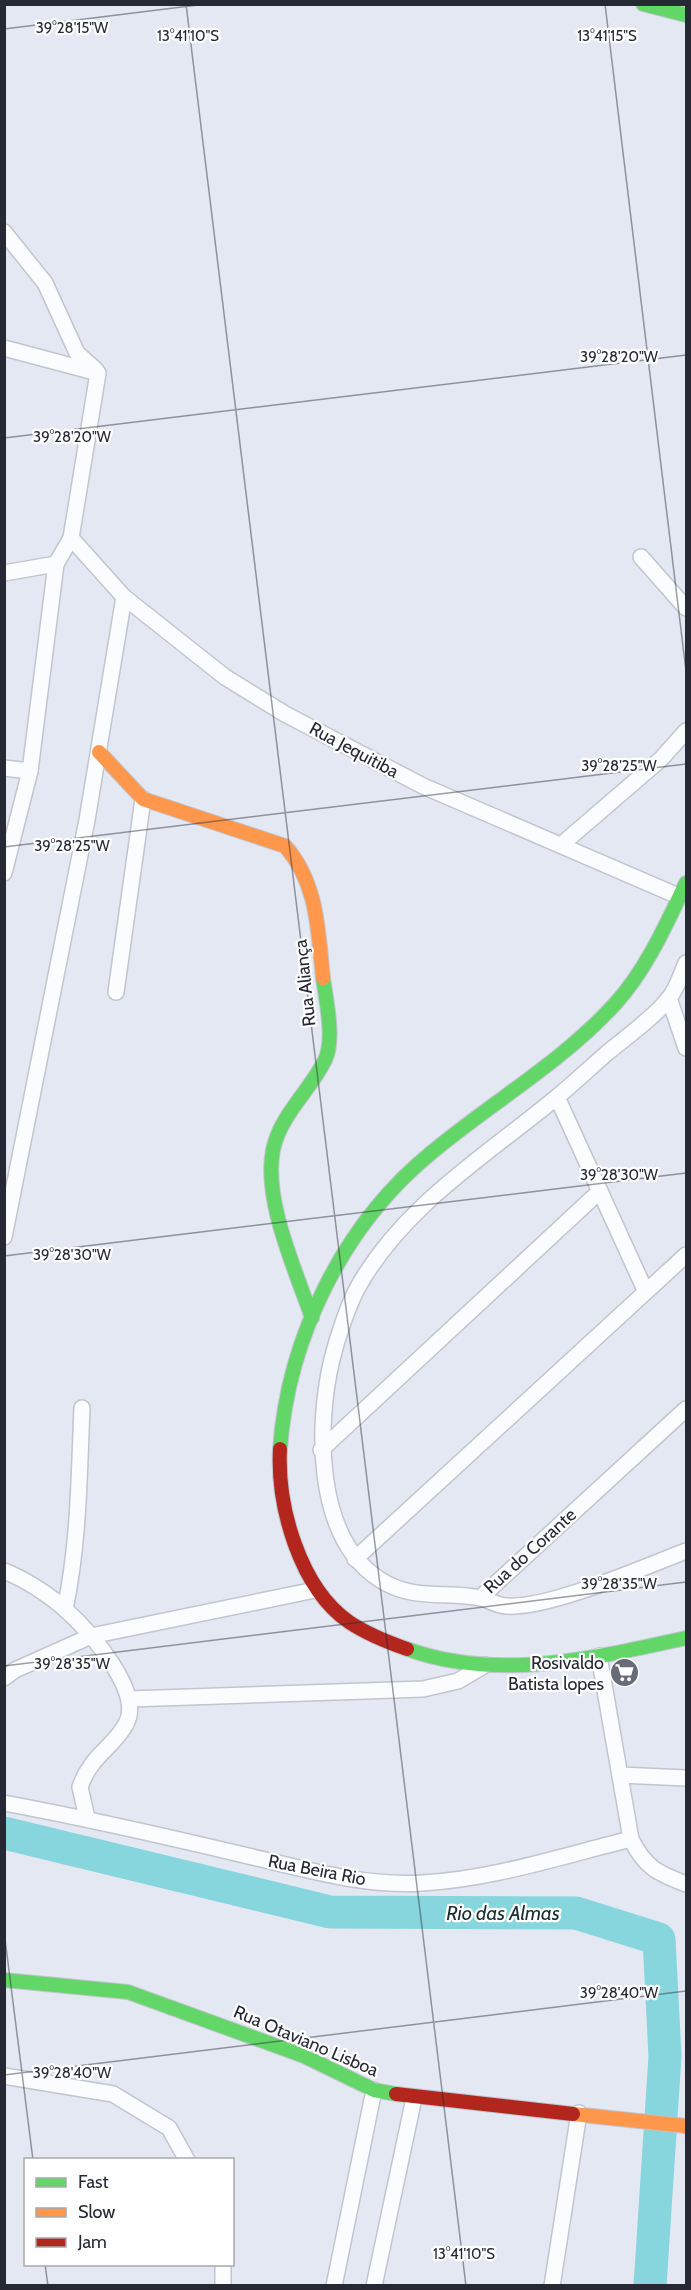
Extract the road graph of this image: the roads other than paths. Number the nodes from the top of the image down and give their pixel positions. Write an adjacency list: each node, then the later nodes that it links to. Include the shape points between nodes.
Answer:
1 (644, 4): 2 (street)
2 (687, 15)
3 (4, 232): 5 (street, via 45,283 77,353)
4 (4, 348): 5 (street)
5 (98, 373): 6 (street)
6 (71, 538): 8 (street); 10 (street, Rua Jequitiba)
7 (640, 557): 11 (street)
8 (56, 564): 9 (street); 15 (street)
9 (4, 573)
10 (124, 597): 13 (street); 17 (street, Rua Jequitiba, via 225,677 285,714 423,786)
11 (687, 608)
12 (687, 731): 17 (street, via 661,759)
13 (99, 752): 16 (street, Rua Aliança); 26 (street)
14 (4, 768): 15 (street)
15 (30, 771): 18 (street)
16 (143, 799): 21 (street); 29 (street, Rua Aliança, via 285,846 311,891 327,1006 328,1049 272,1150 271,1180)
17 (561, 845): 19 (street, Rua Jequitiba)
18 (4, 873)
19 (684, 891): 29 (street, via 646,962 616,1003 556,1058 405,1176 367,1219 344,1253)
20 (687, 963): 22 (street)
21 (116, 992)
22 (669, 998): 23 (street); 24 (street, Rua do Corante)
23 (687, 1048)
24 (557, 1097): 25 (street); 32 (street, Rua do Corante, via 467,1166 411,1218 384,1248 357,1288 332,1360)
25 (600, 1191): 28 (street); 32 (street)
26 (4, 1237)
27 (687, 1255): 28 (street)
28 (645, 1290): 34 (street)
29 (312, 1318): 36 (street, via 299,1343 279,1438 284,1510)
30 (82, 1407): 38 (street, via 77,1509)
31 (687, 1409): 37 (street, Rua do Corante)
32 (321, 1450): 34 (street, Rua do Corante, via 333,1509)
33 (687, 1551): 37 (street, via 547,1600 507,1606)
34 (355, 1559): 37 (street, Rua do Corante, via 380,1580 403,1591)
35 (4, 1571): 38 (street)
36 (315, 1590): 39 (street); 42 (street, via 350,1624 382,1640)
37 (480, 1598)
38 (65, 1609): 39 (street)
39 (91, 1636): 43 (street); 44 (street)
40 (687, 1638): 41 (street)
41 (599, 1656): 42 (street, via 548,1664); 45 (street)
42 (485, 1665): 44 (street, via 458,1681 423,1689)
43 (4, 1678)
44 (129, 1699): 48 (street, via 127,1723 94,1758 80,1787)
45 (620, 1775): 46 (street); 49 (street)
46 (687, 1778)
47 (4, 1803): 48 (street, Rua Beira Rio)
48 (87, 1818): 49 (street, Rua Beira Rio, via 310,1870 371,1881 421,1884 470,1878)
49 (631, 1839): 50 (street, via 637,1852 656,1872)
50 (687, 1884)
51 (4, 1980): 53 (street, Rua Otaviano Lisboa, via 128,1992 304,2056)
52 (5, 2076): 57 (street, via 113,2094 169,2128)
53 (374, 2090): 54 (street, Rua Otaviano Lisboa); 60 (street)
54 (414, 2098): 55 (street, Rua Otaviano Lisboa); 61 (street)
55 (579, 2114): 56 (street, Rua Otaviano Lisboa); 62 (street)
56 (684, 2126)
57 (186, 2158)
58 (223, 2266): 59 (street)
59 (223, 2286)
60 (334, 2286)
61 (374, 2286)
62 (552, 2286)

